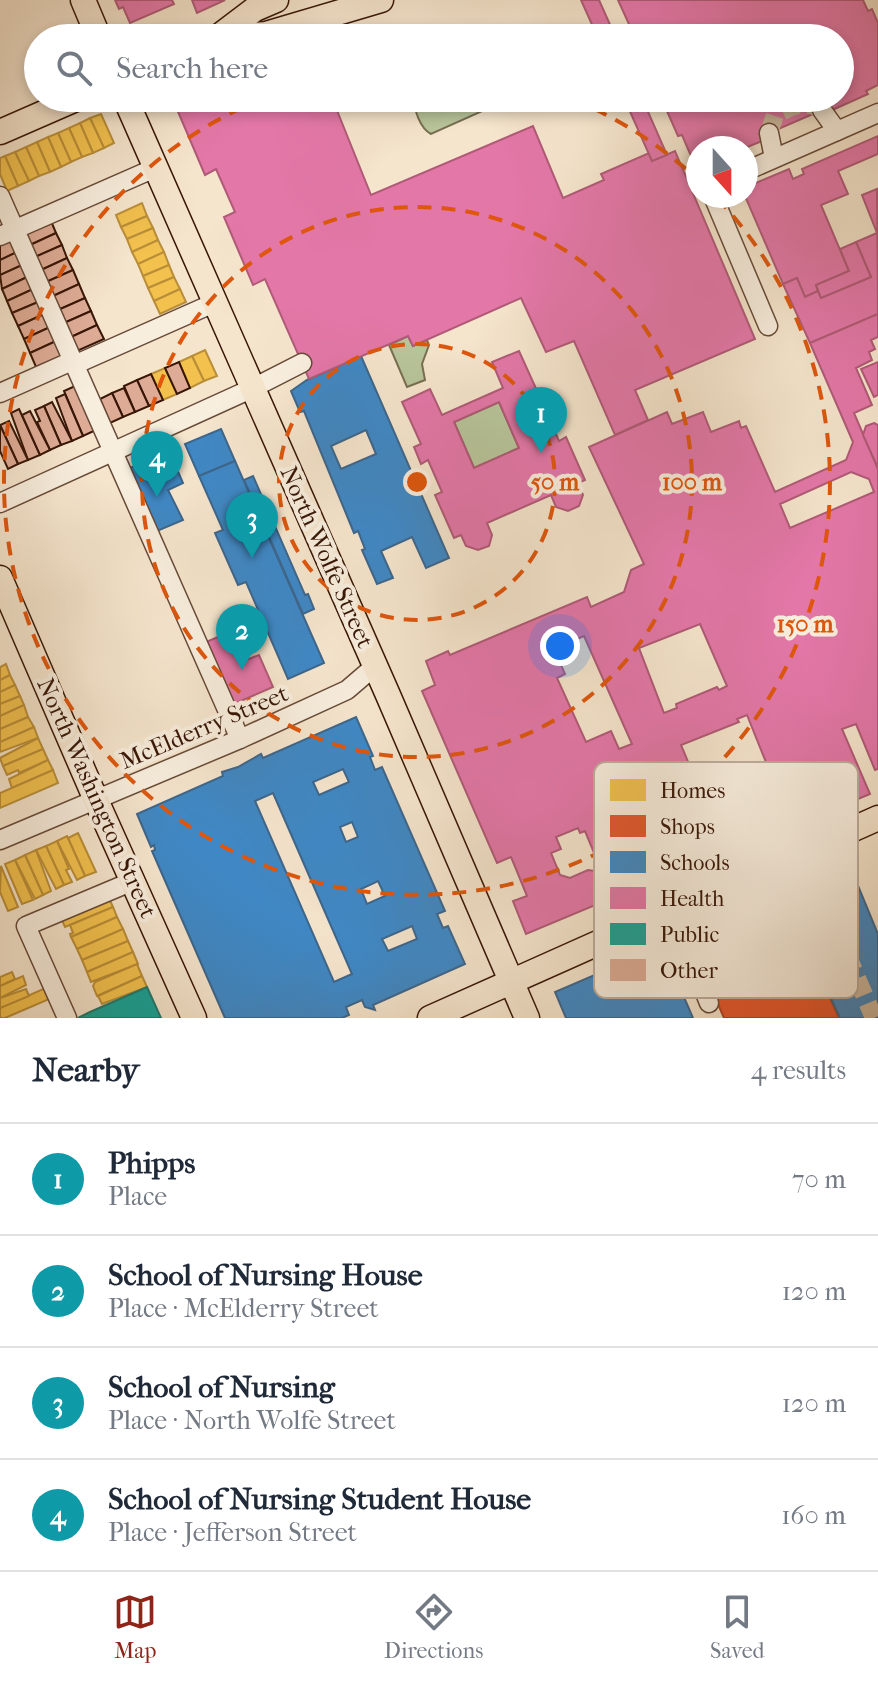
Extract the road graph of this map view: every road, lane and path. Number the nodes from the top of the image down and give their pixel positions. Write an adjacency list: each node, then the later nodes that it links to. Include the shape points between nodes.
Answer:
1 (83, 0): 4 (main road)
2 (276, 0): 5 (main road)
3 (381, 0): 6 (main road)
4 (93, 24)
5 (236, 24)
6 (300, 24)
7 (46, 112): 12 (main road)
8 (131, 112): 16 (main road, North Wolfe Street)
9 (823, 112): 11 (street)
10 (878, 113): 11 (street)
11 (837, 131): 14 (street)
12 (0, 132)
13 (769, 133): 14 (street)
14 (774, 158): 15 (street)
15 (758, 165)
16 (155, 168): 19 (street); 20 (main road, North Wolfe Street)
17 (0, 196): 19 (street)
18 (718, 208): 21 (street)
19 (7, 233): 22 (street)
20 (214, 303): 22 (street); 24 (main road, North Wolfe Street)
21 (768, 326)
22 (73, 363): 25 (street); 26 (street)
23 (302, 363): 24 (street)
24 (253, 388): 26 (street); 29 (main road, North Wolfe Street)
25 (0, 393)
26 (113, 453): 27 (street); 30 (street)
27 (0, 503)
28 (0, 578): 31 (main road, North Washington Street)
29 (375, 666): 30 (street, McElderry Street, via 347,690); 37 (main road, North Wolfe Street)
30 (240, 739): 31 (street, McElderry Street)
31 (96, 800): 34 (street, McElderry Street); 35 (main road, North Washington Street)
32 (878, 818): 33 (main road)
33 (858, 827)
34 (0, 840)
35 (133, 881): 40 (main road, North Washington Street); 41 (street, via 26,926)
36 (594, 945): 37 (main road)
37 (511, 982): 42 (main road); 43 (main road, North Wolfe Street)
38 (707, 998): 39 (street)
39 (709, 1003)
40 (190, 1017)
41 (67, 1018)
42 (430, 1018)
43 (527, 1018)

